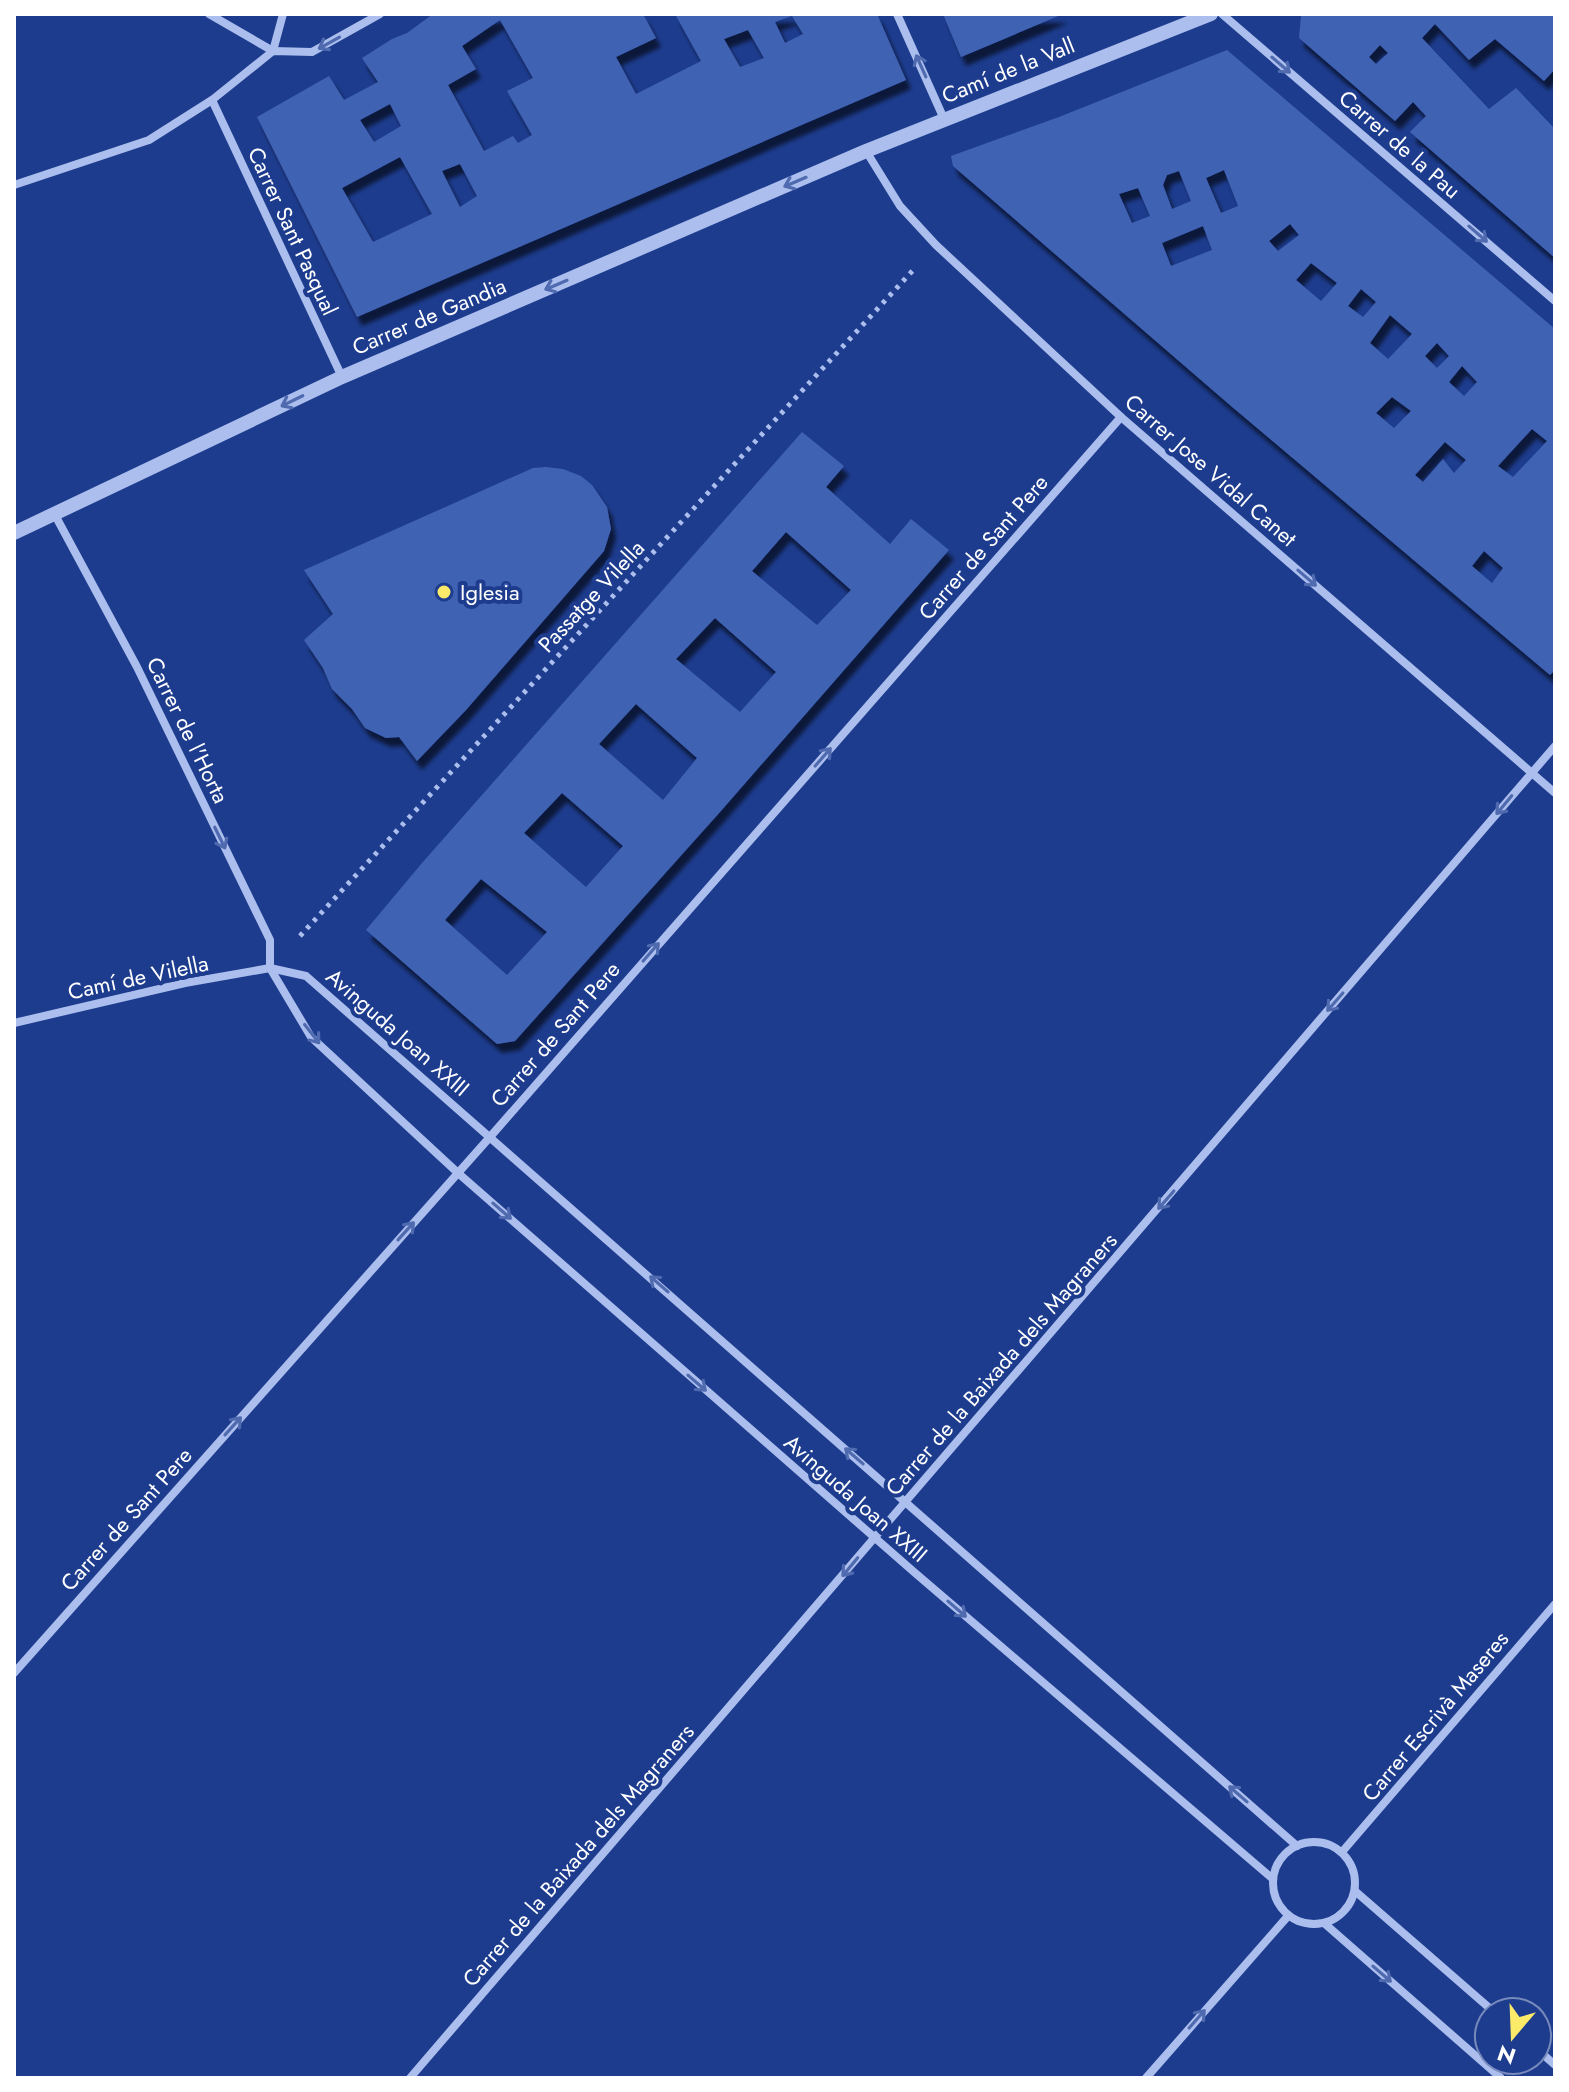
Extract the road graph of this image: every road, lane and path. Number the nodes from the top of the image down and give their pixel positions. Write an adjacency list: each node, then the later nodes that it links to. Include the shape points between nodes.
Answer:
1 (209, 14): 7 (street)
2 (283, 14): 7 (street)
3 (380, 14): 7 (street, one-way to 7, via 312,52)
4 (897, 14): 9 (street, one-way to 4)
5 (1211, 14): 9 (street, Camí de la Vall)
6 (1222, 14): 13 (street, Carrer de la Pau, one-way to 13)
7 (273, 51): 8 (street)
8 (212, 100): 11 (street, via 149,140); 14 (street, Carrer Sant Pasqual)
9 (944, 119): 10 (street, Camí de la Vall)
10 (866, 151): 12 (street, Carrer Jose Vidal Canet, via 900,206); 14 (street, Carrer de Gandia, one-way to 14)
11 (14, 185)
12 (936, 245): 15 (street, Carrer Jose Vidal Canet); 21 (path, Passatge Vilella)
13 (1555, 301)
14 (342, 377): 16 (street, Carrer de Gandia, one-way to 16)
15 (1121, 417): 19 (street, Carrer Jose Vidal Canet, one-way to 19); 23 (street, Carrer de Sant Pere, one-way to 15)
16 (55, 515): 17 (street, Carrer de Gandia); 21 (street, Carrer de l'Horta, one-way to 21, via 137,667 270,940)
17 (14, 533)
18 (1555, 746): 19 (street, Carrer de la Baixada dels Magraners)
19 (1532, 773): 20 (street, Carrer Jose Vidal Canet); 25 (street, Carrer de la Baixada dels Magraners, one-way to 25)
20 (1555, 793)
21 (270, 968): 22 (street, Camí de Vilella); 23 (street, Avinguda Joan XXIII, via 306,976); 24 (street, Avinguda Joan XXIII, one-way to 24, via 311,1037)
22 (14, 1023)
23 (490, 1137): 24 (street, Carrer de Sant Pere); 25 (street, Avinguda Joan XXIII, one-way to 23)
24 (458, 1173): 26 (street, Avinguda Joan XXIII, one-way to 26); 28 (street, Carrer de Sant Pere, one-way to 24)
25 (906, 1502): 26 (street, Carrer de la Baixada dels Magraners); 29 (street, Avinguda Joan XXIII, one-way to 25)
26 (875, 1538): 31 (street, Avinguda Joan XXIII, one-way to 31); 36 (street, Carrer de la Baixada dels Magraners, one-way to 36)
27 (1555, 1604): 30 (street, Carrer Escrivà Maseres)
28 (14, 1673)
29 (1297, 1846): 30 (street, via 1318,1842); 31 (street, via 1282,1856)
30 (1342, 1852): 32 (street, via 1351,1864)
31 (1273, 1879): 33 (street, via 1273,1894)
32 (1355, 1891): 34 (street, via 1341,1915); 35 (street)
33 (1288, 1916): 34 (street); 37 (street, one-way to 33)
34 (1324, 1923): 38 (street, one-way to 38)
35 (1476, 1996)
36 (410, 2078)
37 (1146, 2078)
38 (1501, 2078)

